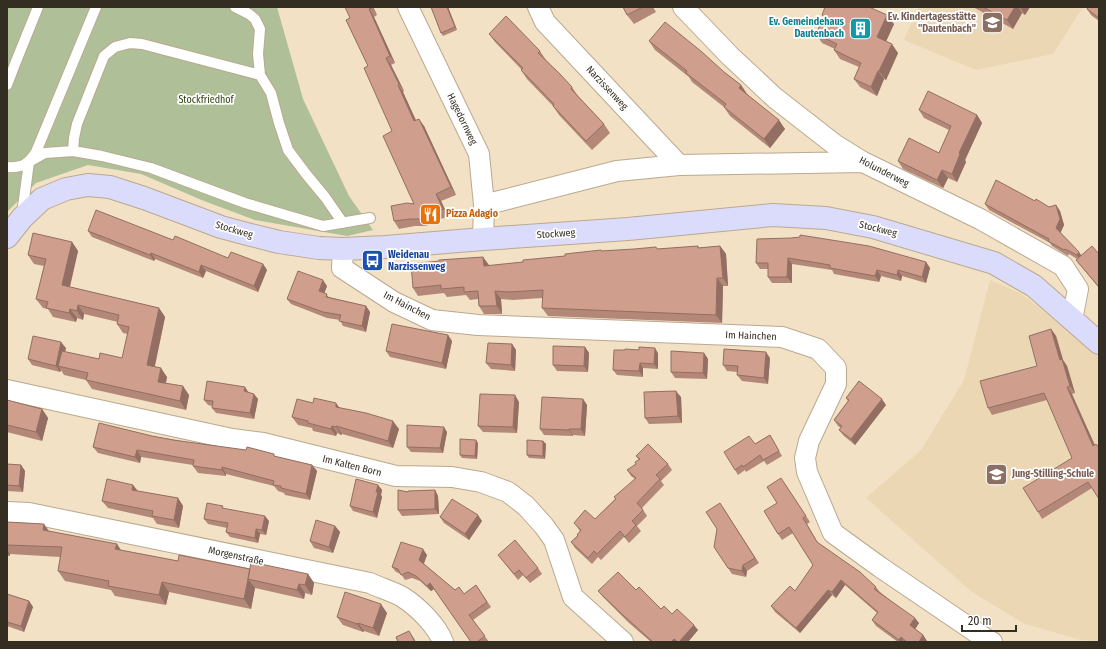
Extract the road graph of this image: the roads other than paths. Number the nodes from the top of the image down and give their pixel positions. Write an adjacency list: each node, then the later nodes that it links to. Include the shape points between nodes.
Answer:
1 (38, 7): 8 (lane)
2 (96, 7): 10 (lane, via 36,152)
3 (235, 7): 7 (lane, via 255,19 260,29)
4 (408, 7): 14 (street, Hagedornweg, via 479,154)
5 (538, 7): 12 (street, Narzissenweg, via 546,22)
6 (683, 7): 11 (street, Holunderweg, via 775,98 834,144)
7 (260, 75): 9 (lane, via 142,44 130,42 115,47 104,56 77,124); 17 (lane, via 271,93 288,150)
8 (7, 85)
9 (73, 151): 10 (lane, via 45,153); 17 (lane, via 110,157 151,168 244,203 323,226)
10 (29, 162): 13 (lane, via 13,168); 15 (lane)
11 (863, 162): 12 (street); 21 (street, Holunderweg, via 980,219 1062,266 1078,289)
12 (679, 165): 14 (street, via 617,171)
13 (7, 167)
14 (484, 205): 19 (street, Hagedornweg)
15 (22, 218): 18 (street, Stockweg); 20 (street, Stockweg, via 42,199 66,189 88,185 110,187 247,234 279,242)
16 (370, 218): 17 (lane)
17 (343, 223)
18 (7, 237)
19 (483, 239): 20 (street, Stockweg); 21 (street, Stockweg, via 628,229 772,215 826,218 873,227 994,263 1034,286)
20 (343, 249): 27 (street, Im Hainchen, via 342,268 394,302 432,320 478,326 782,337 818,349 836,368 836,384 809,441 805,458 807,472 833,533)
21 (1072, 320): 22 (street, Stockweg)
22 (1099, 343)
23 (7, 390): 26 (street, Im Kalten Born, via 232,439 263,443 396,476 452,477 481,482 508,492 526,506 554,540 573,597)
24 (7, 512): 25 (street, Morgenstraße, via 29,513 370,584 404,598 424,614)
25 (443, 642)
26 (623, 642)
27 (992, 642)

